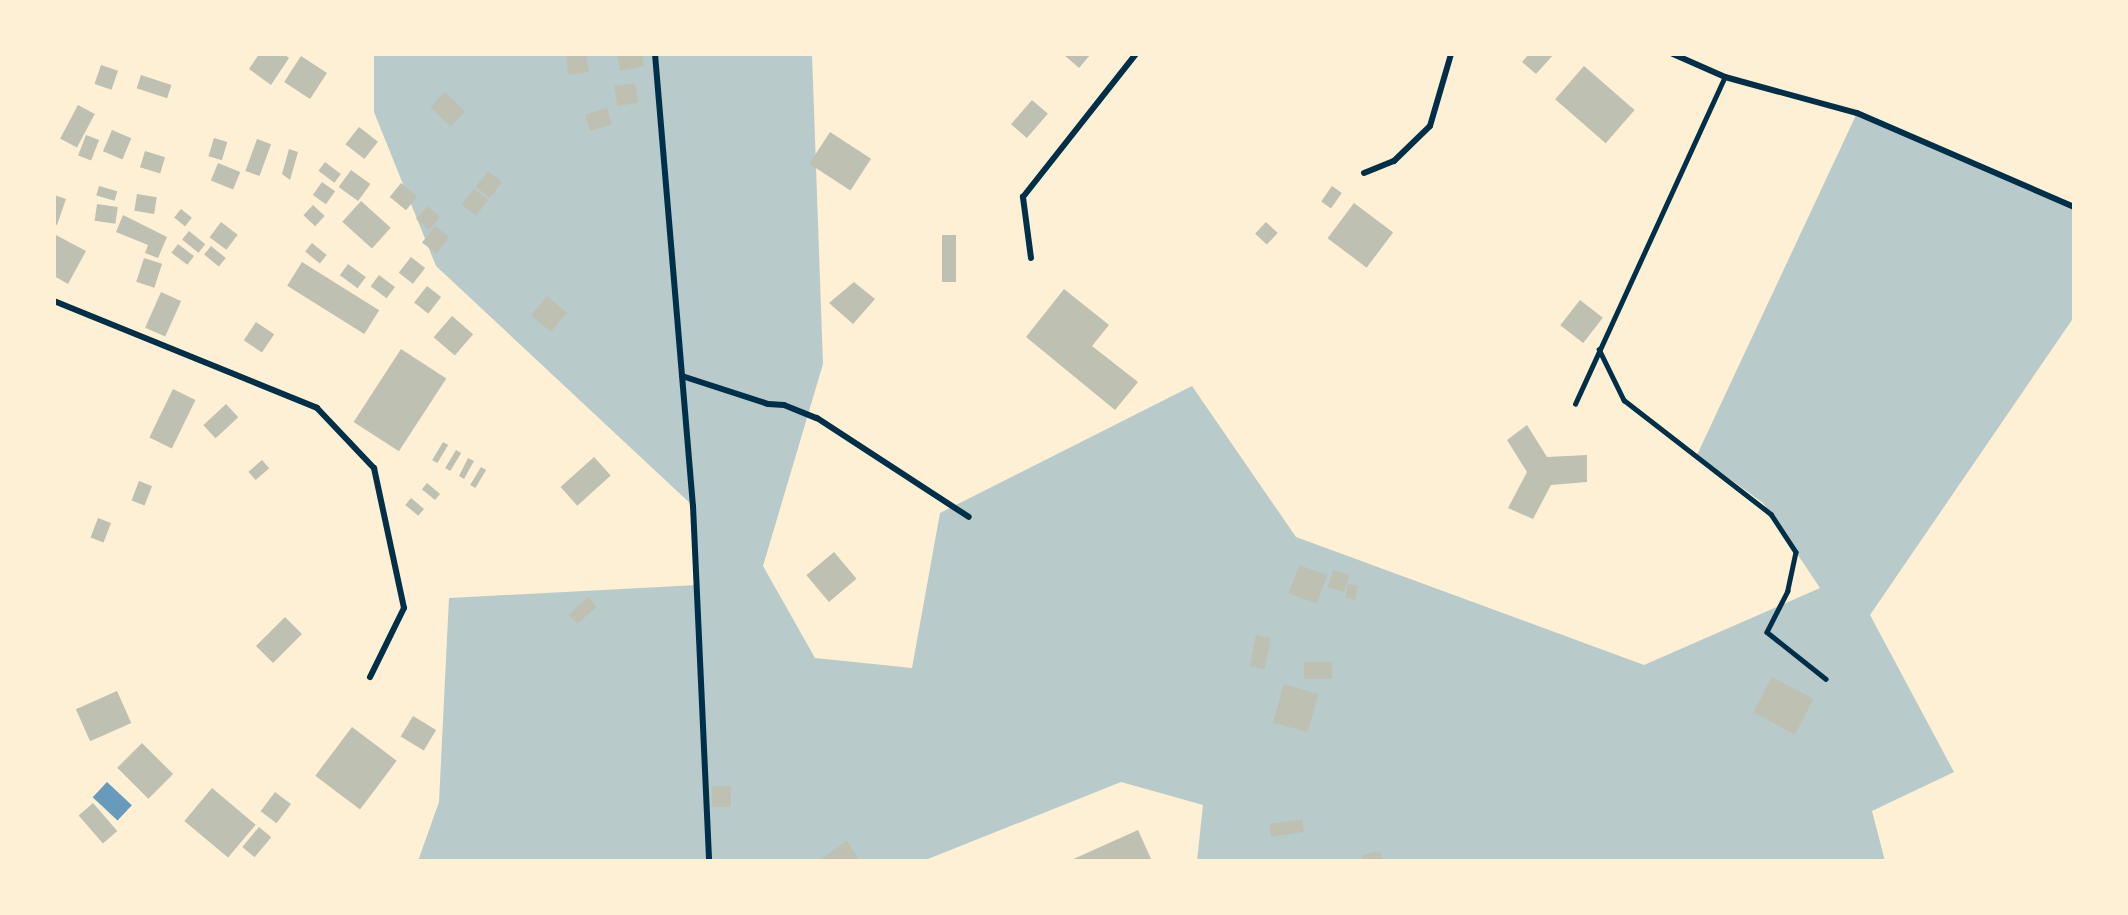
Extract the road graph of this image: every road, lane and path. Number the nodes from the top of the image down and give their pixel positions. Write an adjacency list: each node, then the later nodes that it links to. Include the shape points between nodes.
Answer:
1 (655, 54): 11 (street)
2 (1136, 54): 8 (street, via 1023,197)
3 (1451, 54): 6 (street, via 1430,126 1394,161)
4 (1673, 54): 5 (street)
5 (1725, 77): 7 (street, via 1857,113); 10 (lane)
6 (1365, 173)
7 (2074, 207)
8 (1031, 258)
9 (54, 301): 14 (street, via 317,408 374,468 404,608)
10 (1599, 350): 12 (lane); 15 (lane, via 1624,400 1771,514 1796,552 1788,591 1767,632)
11 (682, 376): 13 (street, via 817,418); 16 (street, via 693,506)
12 (1575, 404)
13 (969, 516)
14 (370, 677)
15 (1826, 679)
16 (709, 861)

